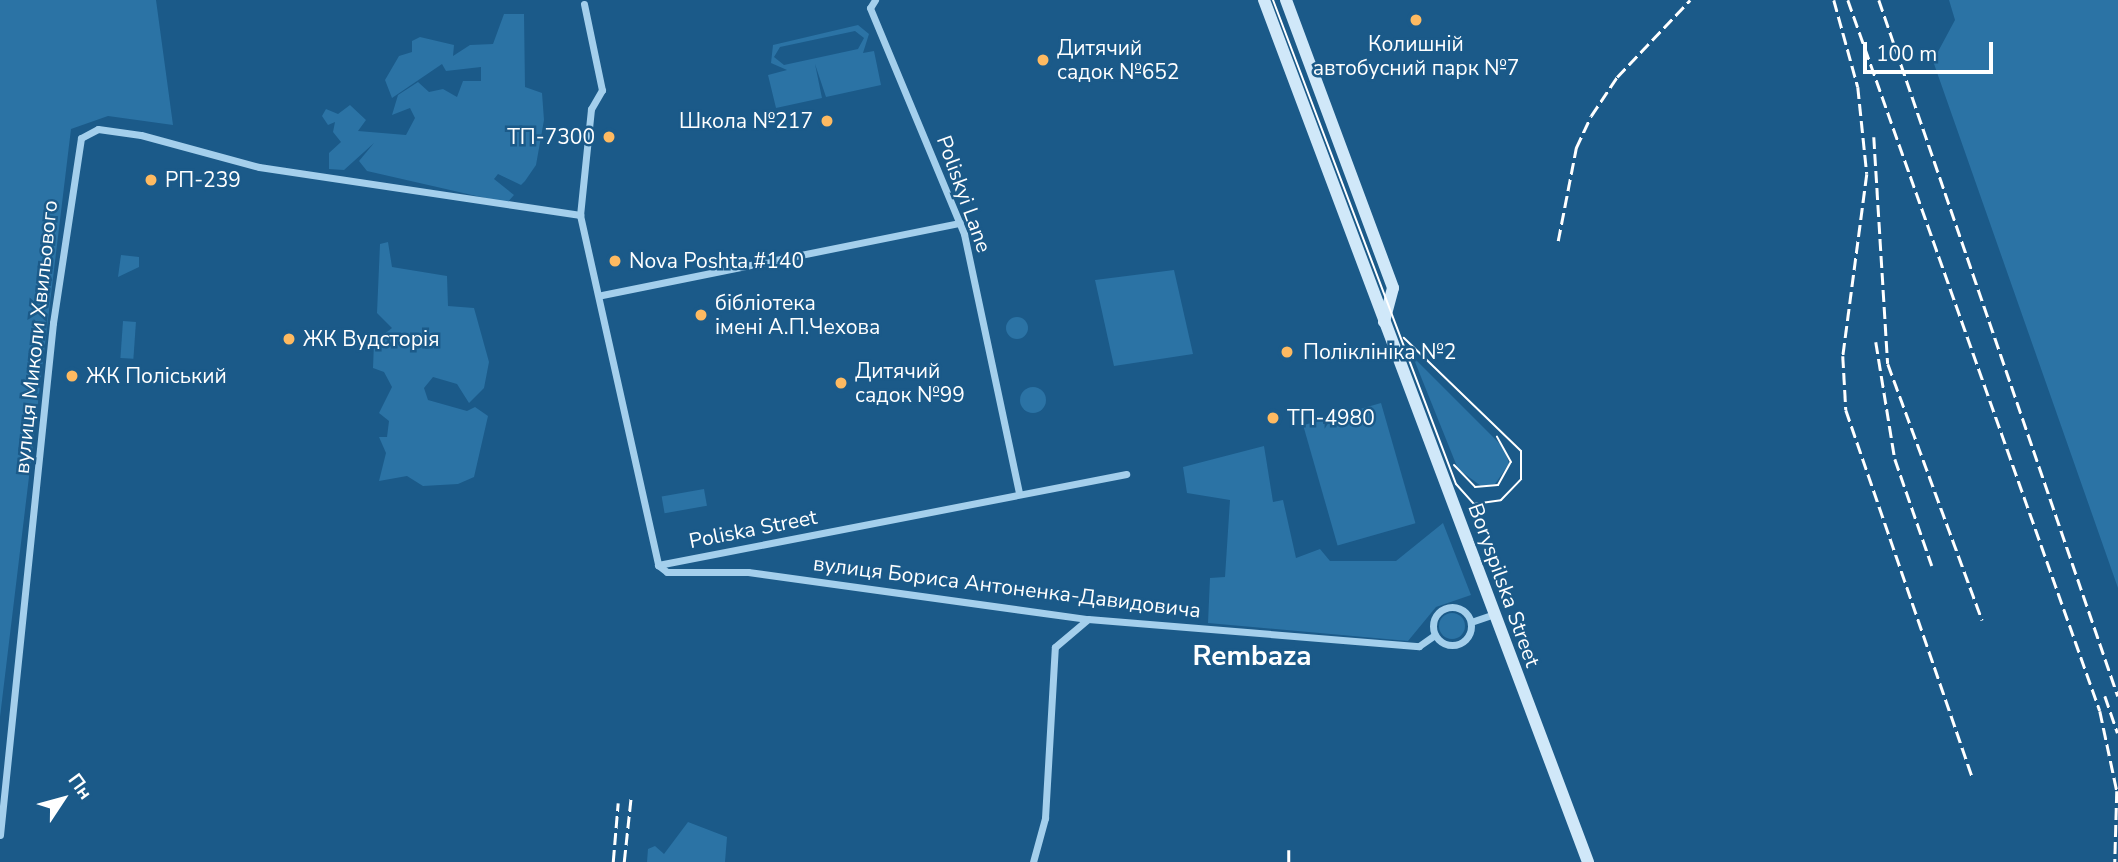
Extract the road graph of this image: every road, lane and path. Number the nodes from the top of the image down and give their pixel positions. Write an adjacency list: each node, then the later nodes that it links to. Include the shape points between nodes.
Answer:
1 (875, 0): 6 (street, Poliskyi Lane, via 870,8)
2 (1264, 0): 8 (main road, Boryspilska Street)
3 (1286, 0): 8 (main road, via 1393,288)
4 (584, 4): 5 (street, via 602,90 591,109)
5 (580, 215): 7 (street); 16 (street, вулиця Миколи Хвильового, via 259,167 141,135 98,129 81,138 53,323)
6 (960, 223): 7 (street); 10 (street, Poliskyi Lane)
7 (602, 295): 11 (street)
8 (1384, 322): 12 (main road, Boryspilska Street)
9 (1126, 474): 10 (street, Poliska Street)
10 (1019, 493): 11 (street, Poliska Street)
11 (658, 565): 13 (street, вулиця Бориса Антоненка-Давидовича, via 662,572 748,572)
12 (1494, 614): 14 (street); 18 (main road, Boryspilska Street)
13 (1088, 619): 15 (street, вулиця Бориса Антоненка-Давидовича, via 1419,646); 17 (street, via 1055,647 1045,818)
14 (1471, 622): 15 (street, via 1468,636 1456,644); 15 (street, via 1462,610 1448,607 1436,616)
15 (1435, 635)
16 (0, 835)
17 (1033, 862)
18 (1588, 862)

